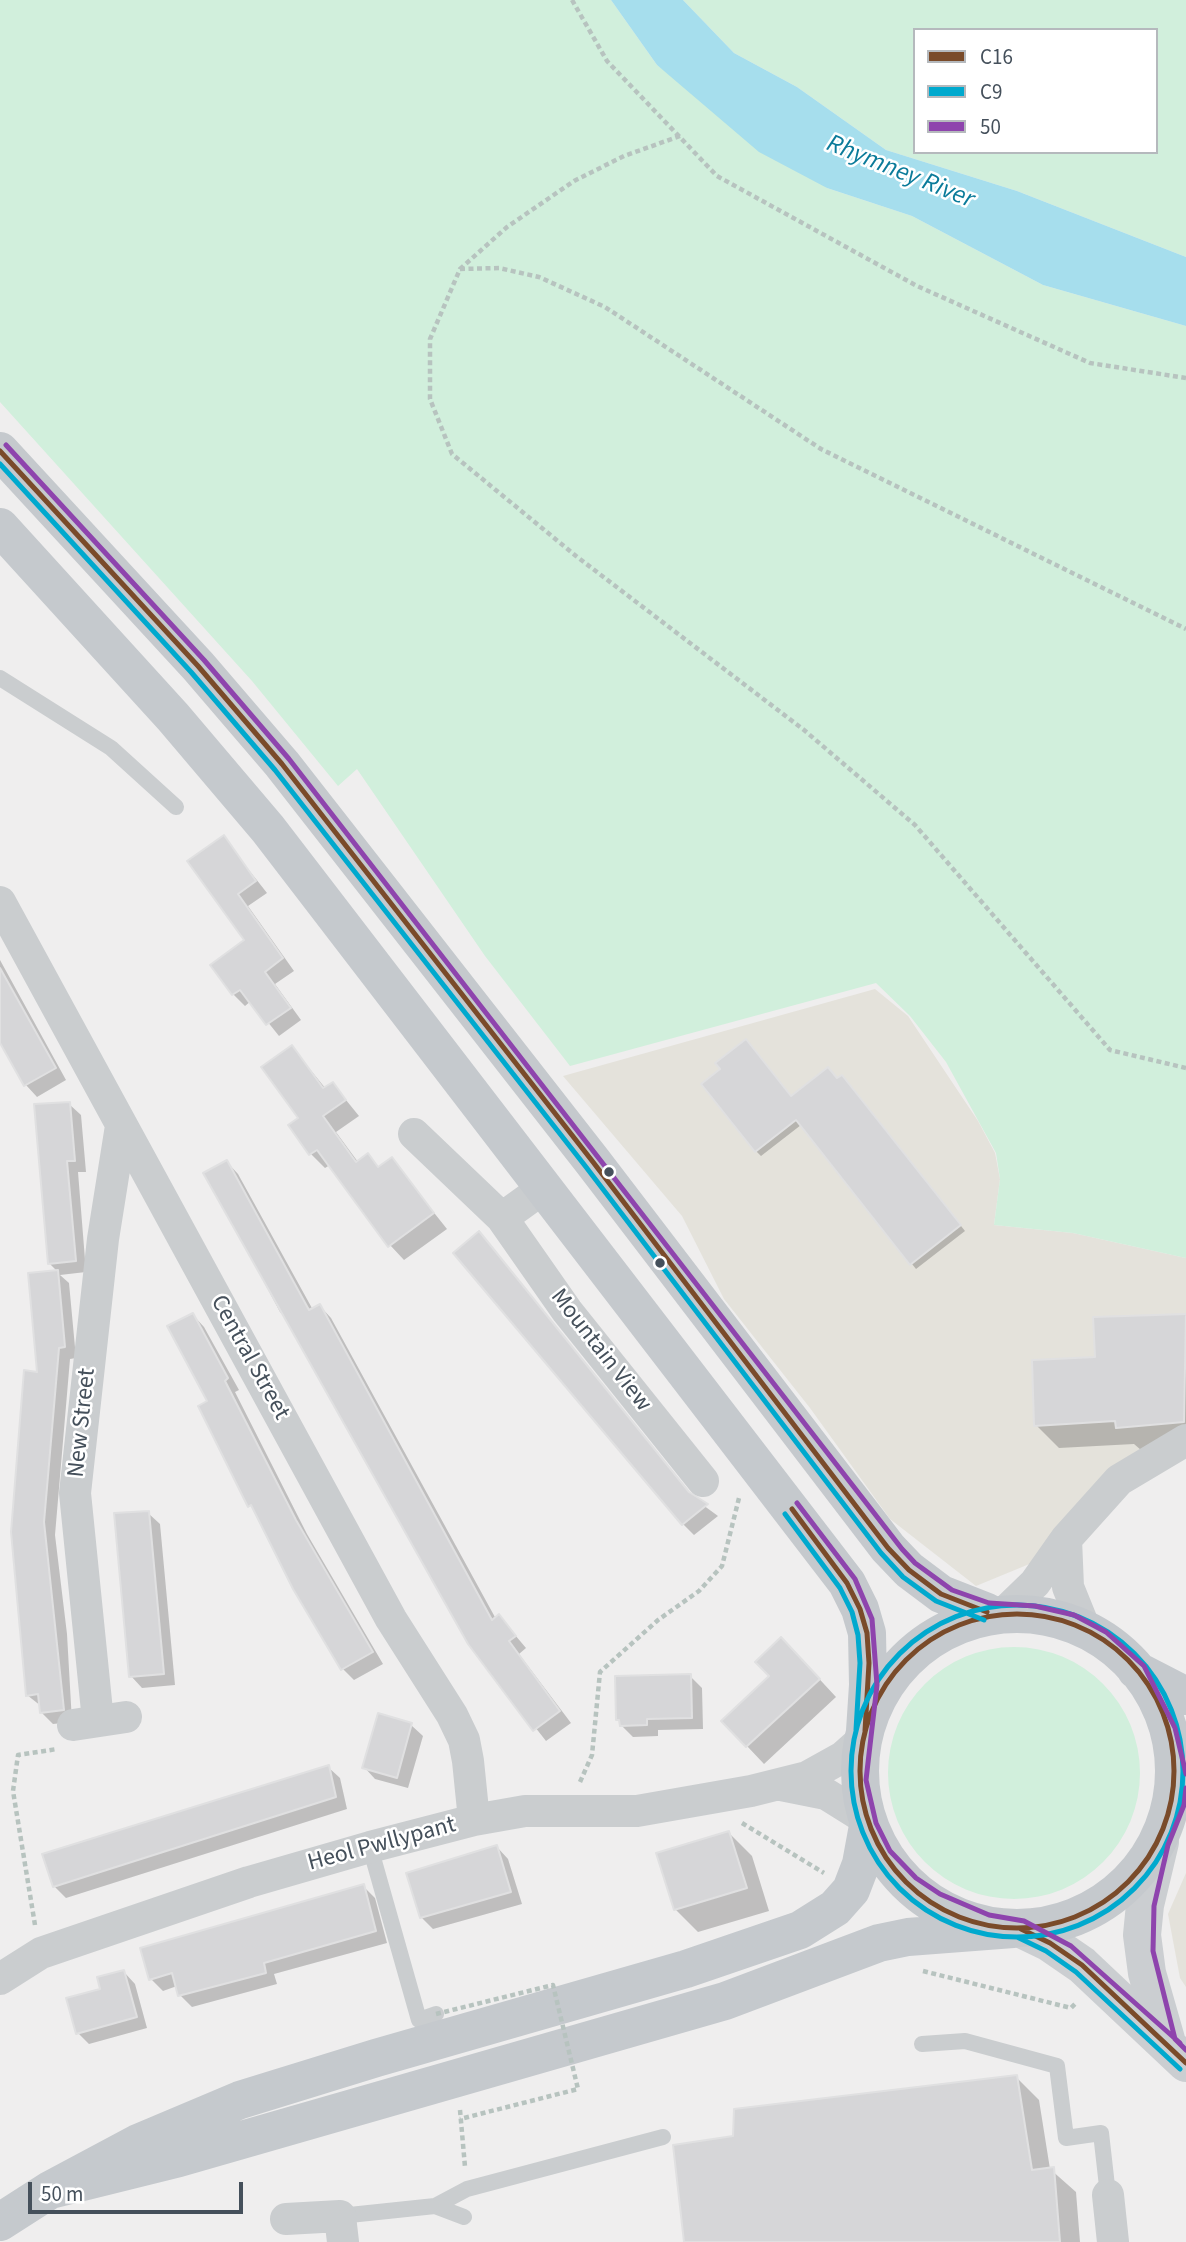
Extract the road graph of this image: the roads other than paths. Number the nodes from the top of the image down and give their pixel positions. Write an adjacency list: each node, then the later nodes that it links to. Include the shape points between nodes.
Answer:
1 (0, 450): 13 (main road, via 282,764 888,1548 941,1594)
2 (5, 541): 8 (main road, via 173,717 268,829)
3 (0, 678): 4 (lane, via 111,748)
4 (176, 807)
5 (0, 902): 6 (street, Central Street)
6 (121, 1126): 17 (street, New Street, via 103,1240 75,1493); 20 (street, Central Street, via 391,1619 452,1715 464,1740)
7 (414, 1134): 9 (street, Mountain View)
8 (545, 1187): 9 (street); 18 (main road, via 847,1583 867,1633)
9 (502, 1218): 11 (street, Mountain View, via 567,1311)
10 (1186, 1440): 12 (street, via 1119,1480)
11 (703, 1481)
12 (1066, 1539): 13 (street, via 1035,1584); 14 (street, via 1068,1587)
13 (996, 1612): 14 (main road, via 1049,1617); 18 (main road, via 953,1623 929,1641 891,1689)
14 (1085, 1629): 15 (main road)
15 (1136, 1670): 16 (main road); 22 (main road, via 1157,1707 1176,1765)
16 (1186, 1696)
17 (92, 1728)
18 (863, 1736): 19 (street, Heol Pwllypant, via 824,1768); 21 (main road, via 857,1781)
19 (781, 1785): 20 (street, Heol Pwllypant, via 637,1811 525,1811); 21 (street, Heol Pwllypant, via 826,1794)
20 (474, 1819): 23 (street, Heol Pwllypant)
21 (867, 1823): 24 (main road, via 883,1856 911,1885 956,1911); 30 (main road, via 861,1864 851,1890 835,1908 800,1930 686,1969 240,2100 138,2143)
22 (1170, 1832): 24 (main road, via 1133,1876 1097,1906 1058,1924); 28 (main road, via 1145,1905 1142,1935 1150,1983)
23 (370, 1847): 25 (street, Heol Pwllypant, via 249,1882 41,1953); 26 (lane, via 419,2020)
24 (1017, 1929): 28 (main road, via 1050,1943 1082,1965); 30 (main road, via 879,1943 725,2001 191,2155)
25 (0, 1979)
26 (436, 2014)
27 (922, 2044): 31 (lane, via 965,2041 1057,2066 1066,2138 1101,2133)
28 (1176, 2053)
29 (663, 2137): 32 (lane, via 467,2189)
30 (50, 2190): 35 (main road)
31 (1108, 2195): 37 (street)
32 (435, 2206): 33 (lane); 36 (lane)
33 (464, 2217)
34 (286, 2220): 36 (street)
35 (0, 2222)
36 (341, 2229)
37 (1113, 2242)

